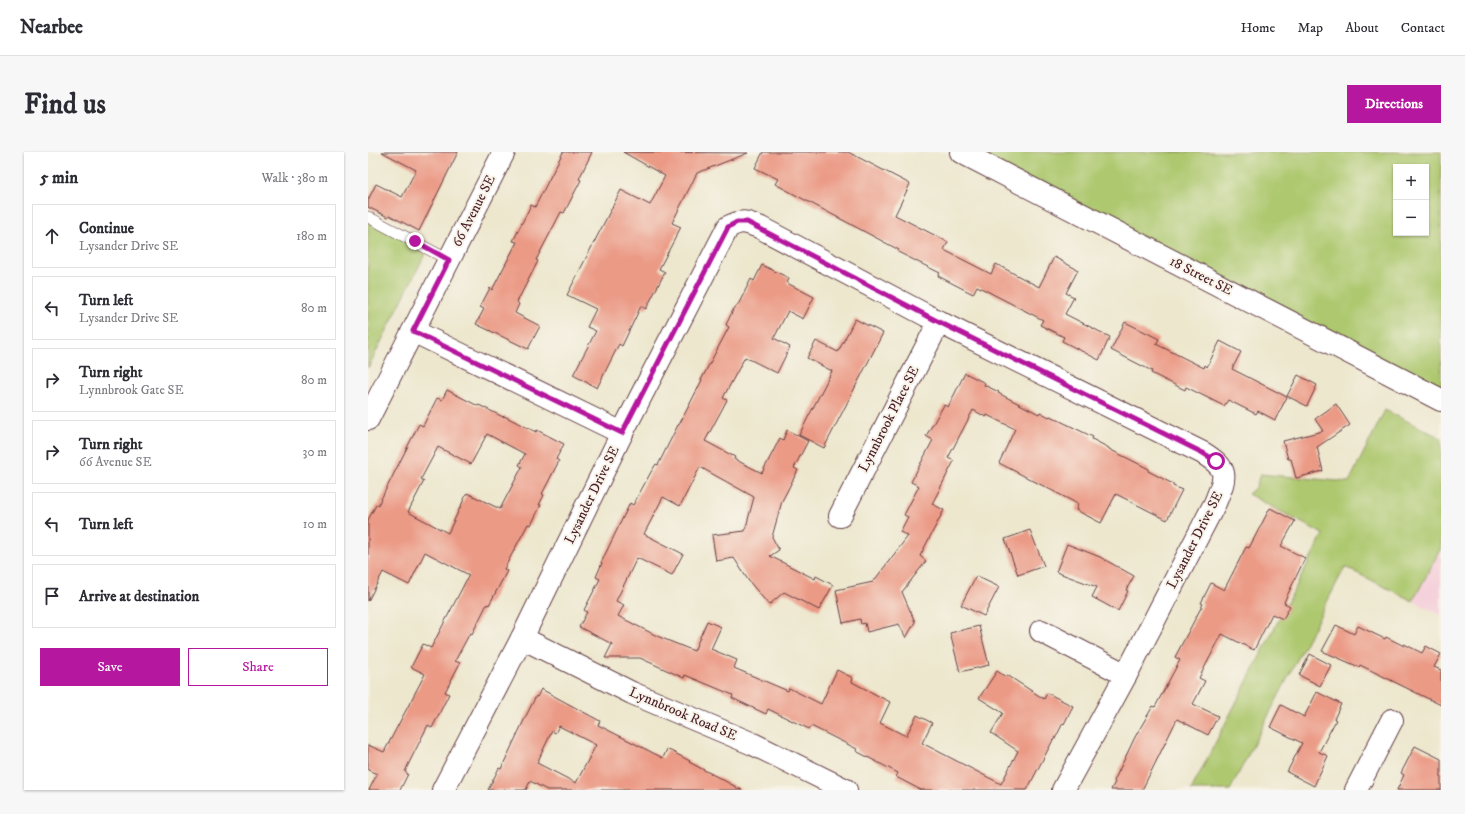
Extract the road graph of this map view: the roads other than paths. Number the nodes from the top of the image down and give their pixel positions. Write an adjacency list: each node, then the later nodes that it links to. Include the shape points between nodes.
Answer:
1 (504, 152): 4 (street, 66 Avenue SE)
2 (961, 152): 7 (street, 18 Street SE)
3 (368, 217): 4 (lane)
4 (449, 260): 6 (street, 66 Avenue SE)
5 (939, 322): 9 (street, Lysander Drive SE, via 761,228 747,222 737,222 728,227); 10 (street, Lynnbrook Place SE); 13 (street, Lysander Drive SE, via 1203,453 1216,461 1223,470 1223,484 1215,503)
6 (413, 331): 8 (street, 66 Avenue SE); 9 (street)
7 (1441, 400)
8 (368, 419)
9 (622, 433): 12 (street, Lysander Drive SE)
10 (840, 516)
11 (1041, 632): 13 (street)
12 (522, 638): 15 (street, Lynnbrook Road SE, via 632,693 753,744); 16 (street, Lysander Drive SE)
13 (1126, 675): 18 (street, Lysander Drive SE)
14 (1392, 720): 19 (street)
15 (811, 782): 17 (street, Lynnbrook Road SE)
16 (443, 790)
17 (846, 790)
18 (1063, 790)
19 (1356, 790)

